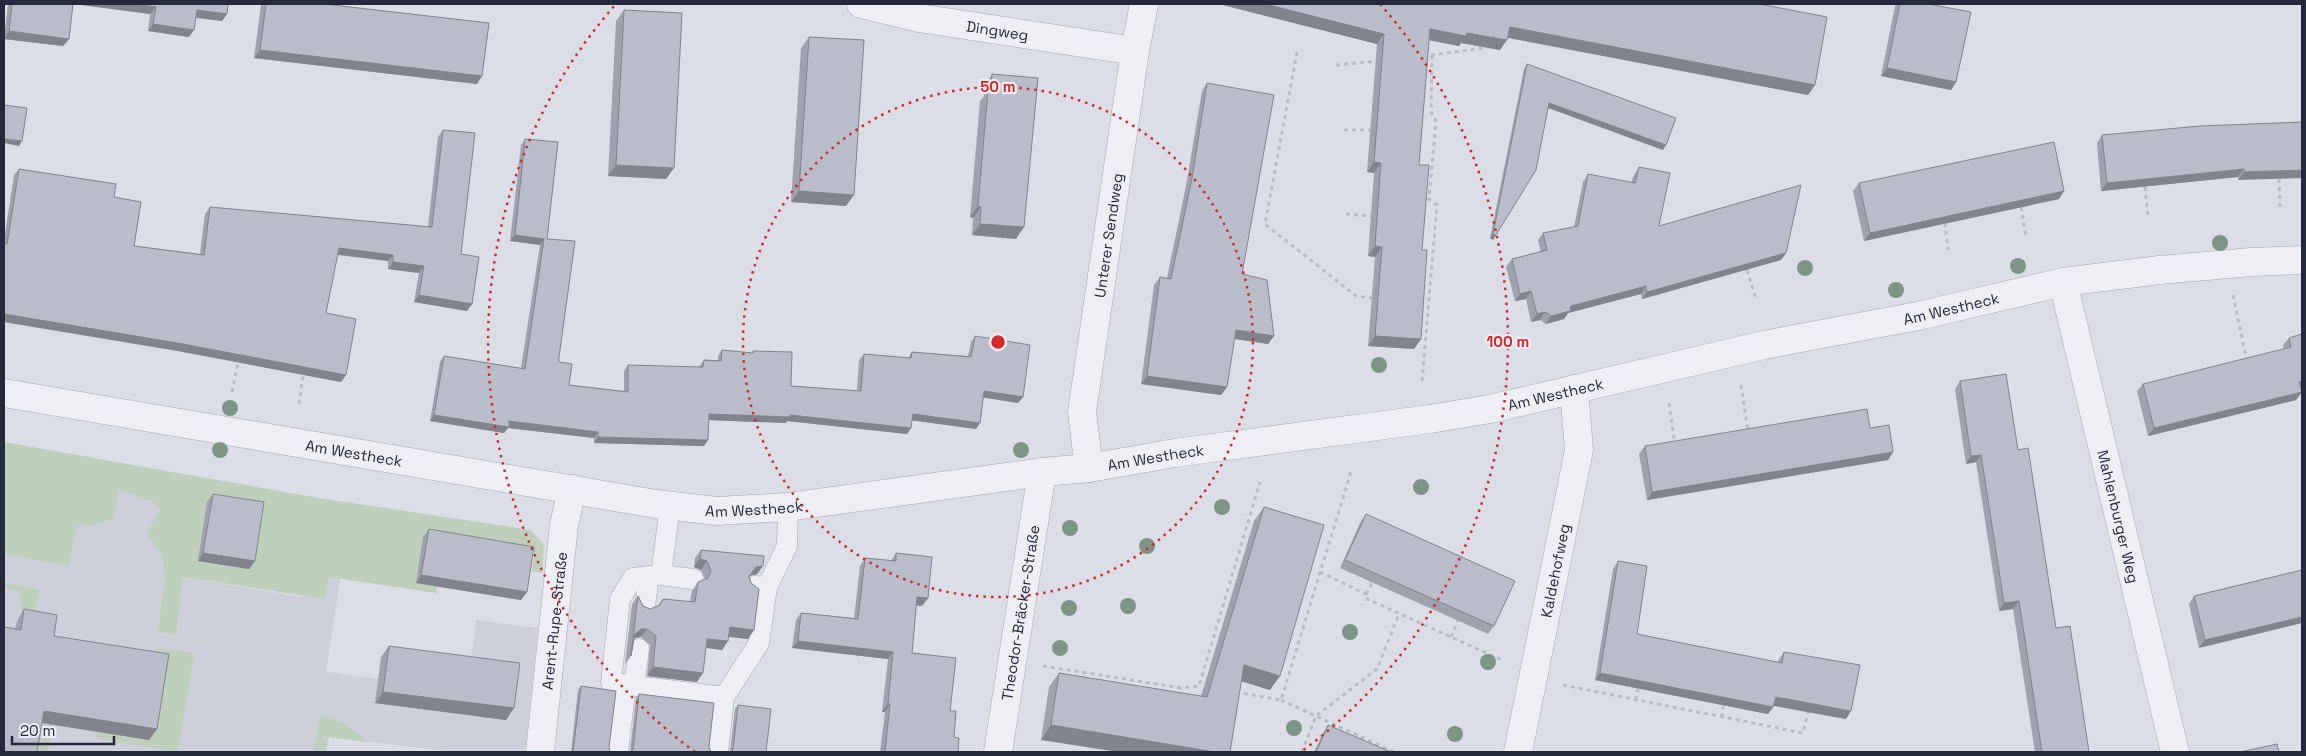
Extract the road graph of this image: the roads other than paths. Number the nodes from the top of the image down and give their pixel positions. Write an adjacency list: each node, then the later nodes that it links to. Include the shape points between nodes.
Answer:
1 (860, 4): 3 (street, Dingweg, via 920,18)
2 (1144, 4): 3 (street, Unterer Sendweg)
3 (1135, 50): 8 (street, Unterer Sendweg, via 1082,412)
4 (2302, 260): 5 (street, Am Westheck, via 2178,268)
5 (2062, 282): 6 (street, Am Westheck); 24 (street, Mahlenburger Weg)
6 (1574, 389): 8 (street, Am Westheck, via 1456,415 1175,453); 23 (street, Kaldehofweg, via 1579,450)
7 (4, 393): 10 (street, Am Westheck)
8 (1089, 468): 9 (street, Am Westheck)
9 (1042, 472): 12 (street, Am Westheck); 22 (street, Theodor-Bräcker-Straße)
10 (572, 489): 11 (street, Am Westheck); 19 (street, Arent-Rupe-Straße, via 564,525)
11 (670, 506): 12 (street, Am Westheck, via 717,512); 13 (lane)
12 (788, 507): 18 (lane, via 787,546 761,587 759,643)
13 (654, 576): 14 (lane); 15 (lane); 17 (lane, via 633,578 620,598 611,683)
14 (693, 580)
15 (644, 606)
16 (639, 649): 17 (lane)
17 (630, 685): 18 (lane); 20 (lane)
18 (724, 697): 21 (lane)
19 (540, 752)
20 (618, 752)
21 (718, 752)
22 (998, 752)
23 (1518, 752)
24 (2175, 752)

